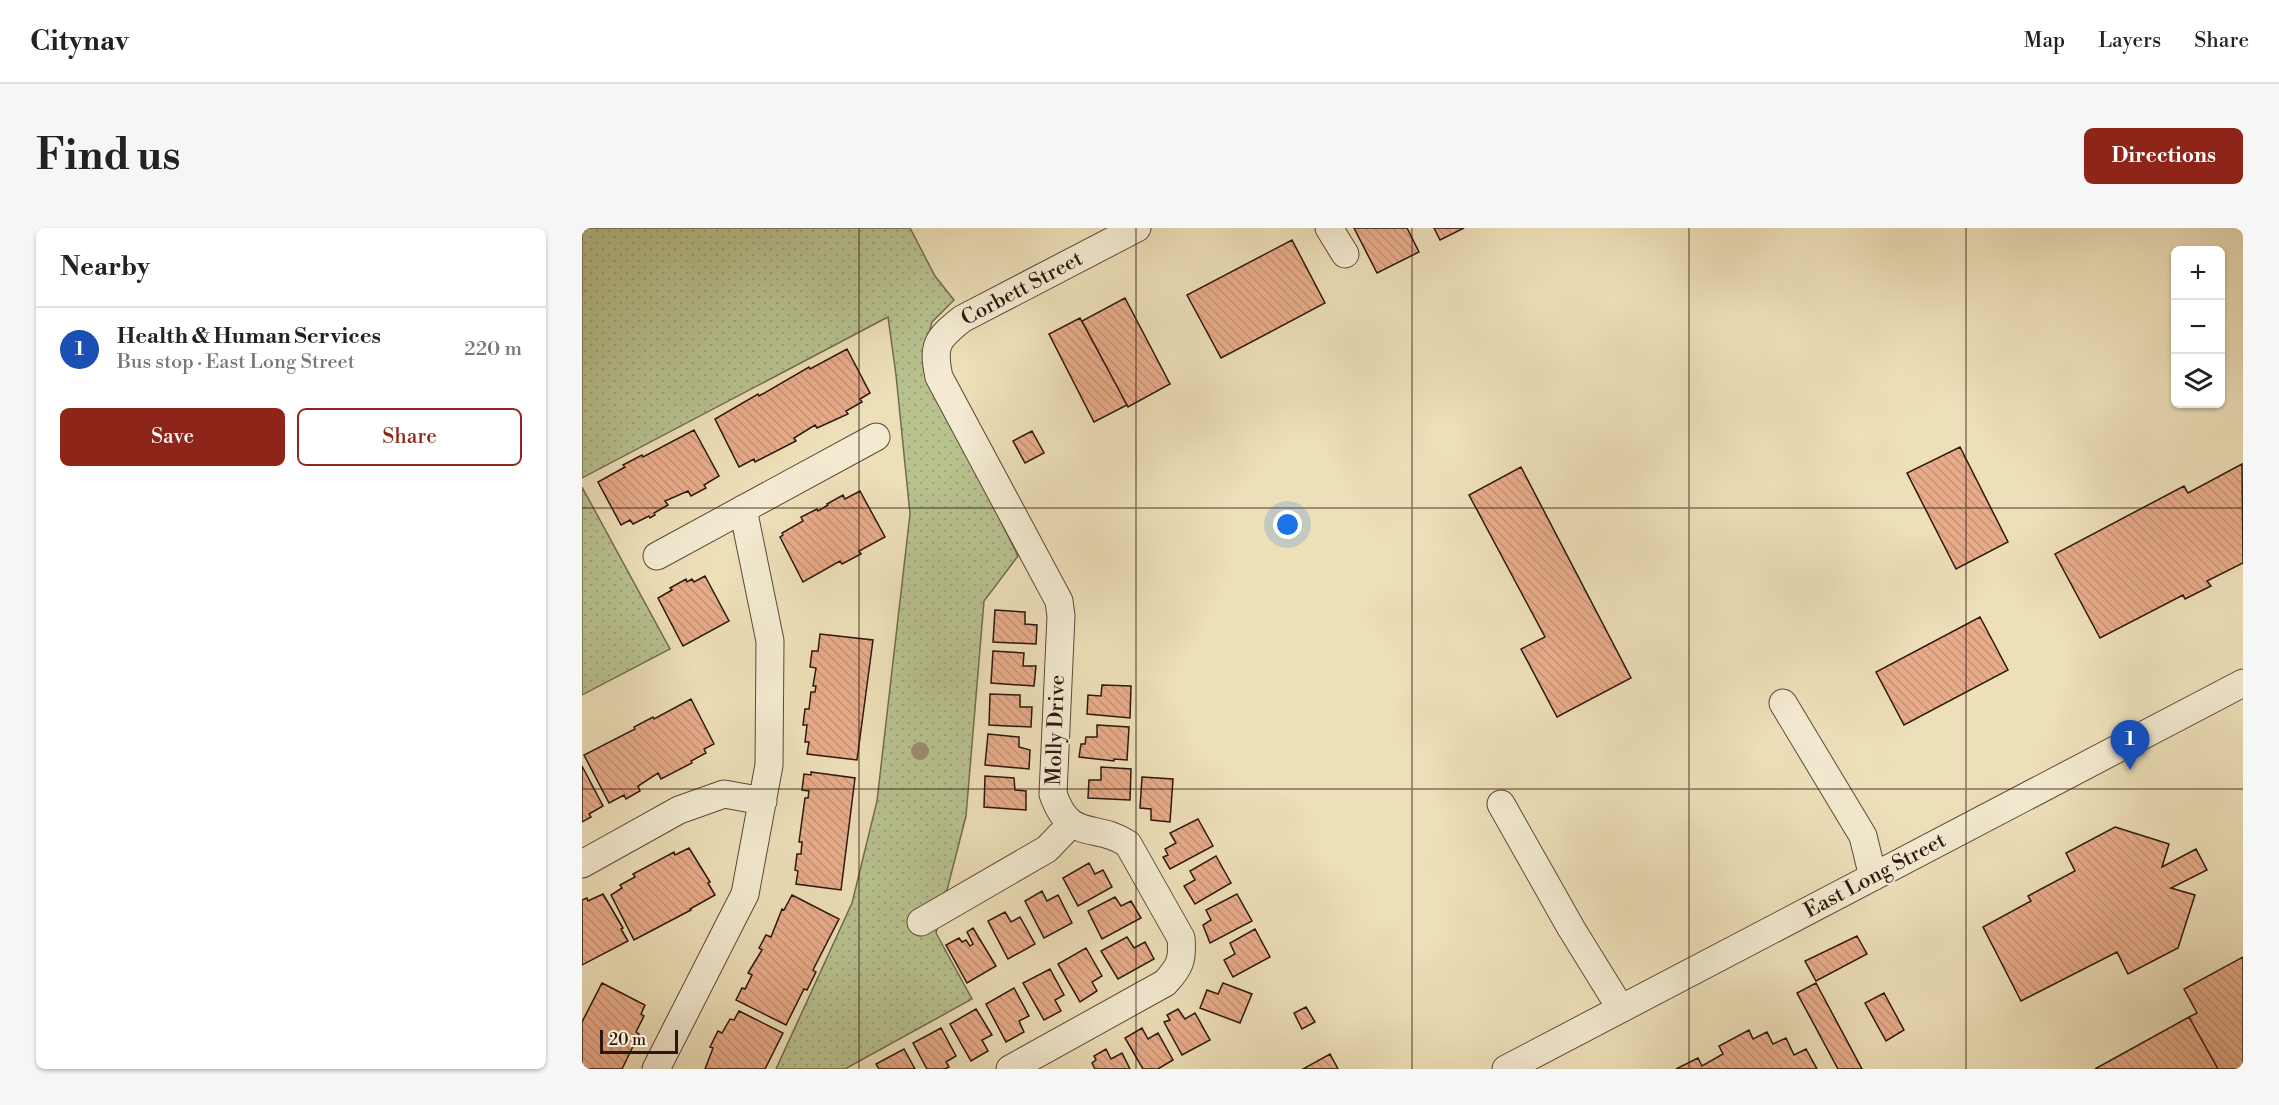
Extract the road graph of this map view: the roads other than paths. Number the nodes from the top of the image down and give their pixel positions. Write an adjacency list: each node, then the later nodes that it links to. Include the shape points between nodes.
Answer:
1 (1137, 228): 4 (street, Corbett Street, via 962,319)
2 (1329, 228): 3 (street)
3 (1344, 254)
4 (940, 336): 12 (street, Molly Drive, via 935,359 939,378 1059,601 1053,794 1058,809)
5 (876, 437): 6 (street)
6 (743, 509): 7 (street); 10 (street, via 770,641 769,765)
7 (657, 556)
8 (2243, 683): 14 (street, East Long Street)
9 (1783, 702): 14 (street, via 1863,836)
10 (763, 801): 13 (street, via 724,794 679,810); 17 (street, via 745,894)
11 (1502, 804): 16 (street)
12 (1071, 824): 15 (street, via 1047,849); 18 (street, via 1086,831 1115,835 1128,844 1181,938 1182,954 1178,969 1165,983)
13 (582, 864)
14 (1873, 877): 16 (street, East Long Street)
15 (921, 922)
16 (1621, 1009): 19 (street, East Long Street)
17 (656, 1069)
18 (1010, 1069)
19 (1506, 1069)

